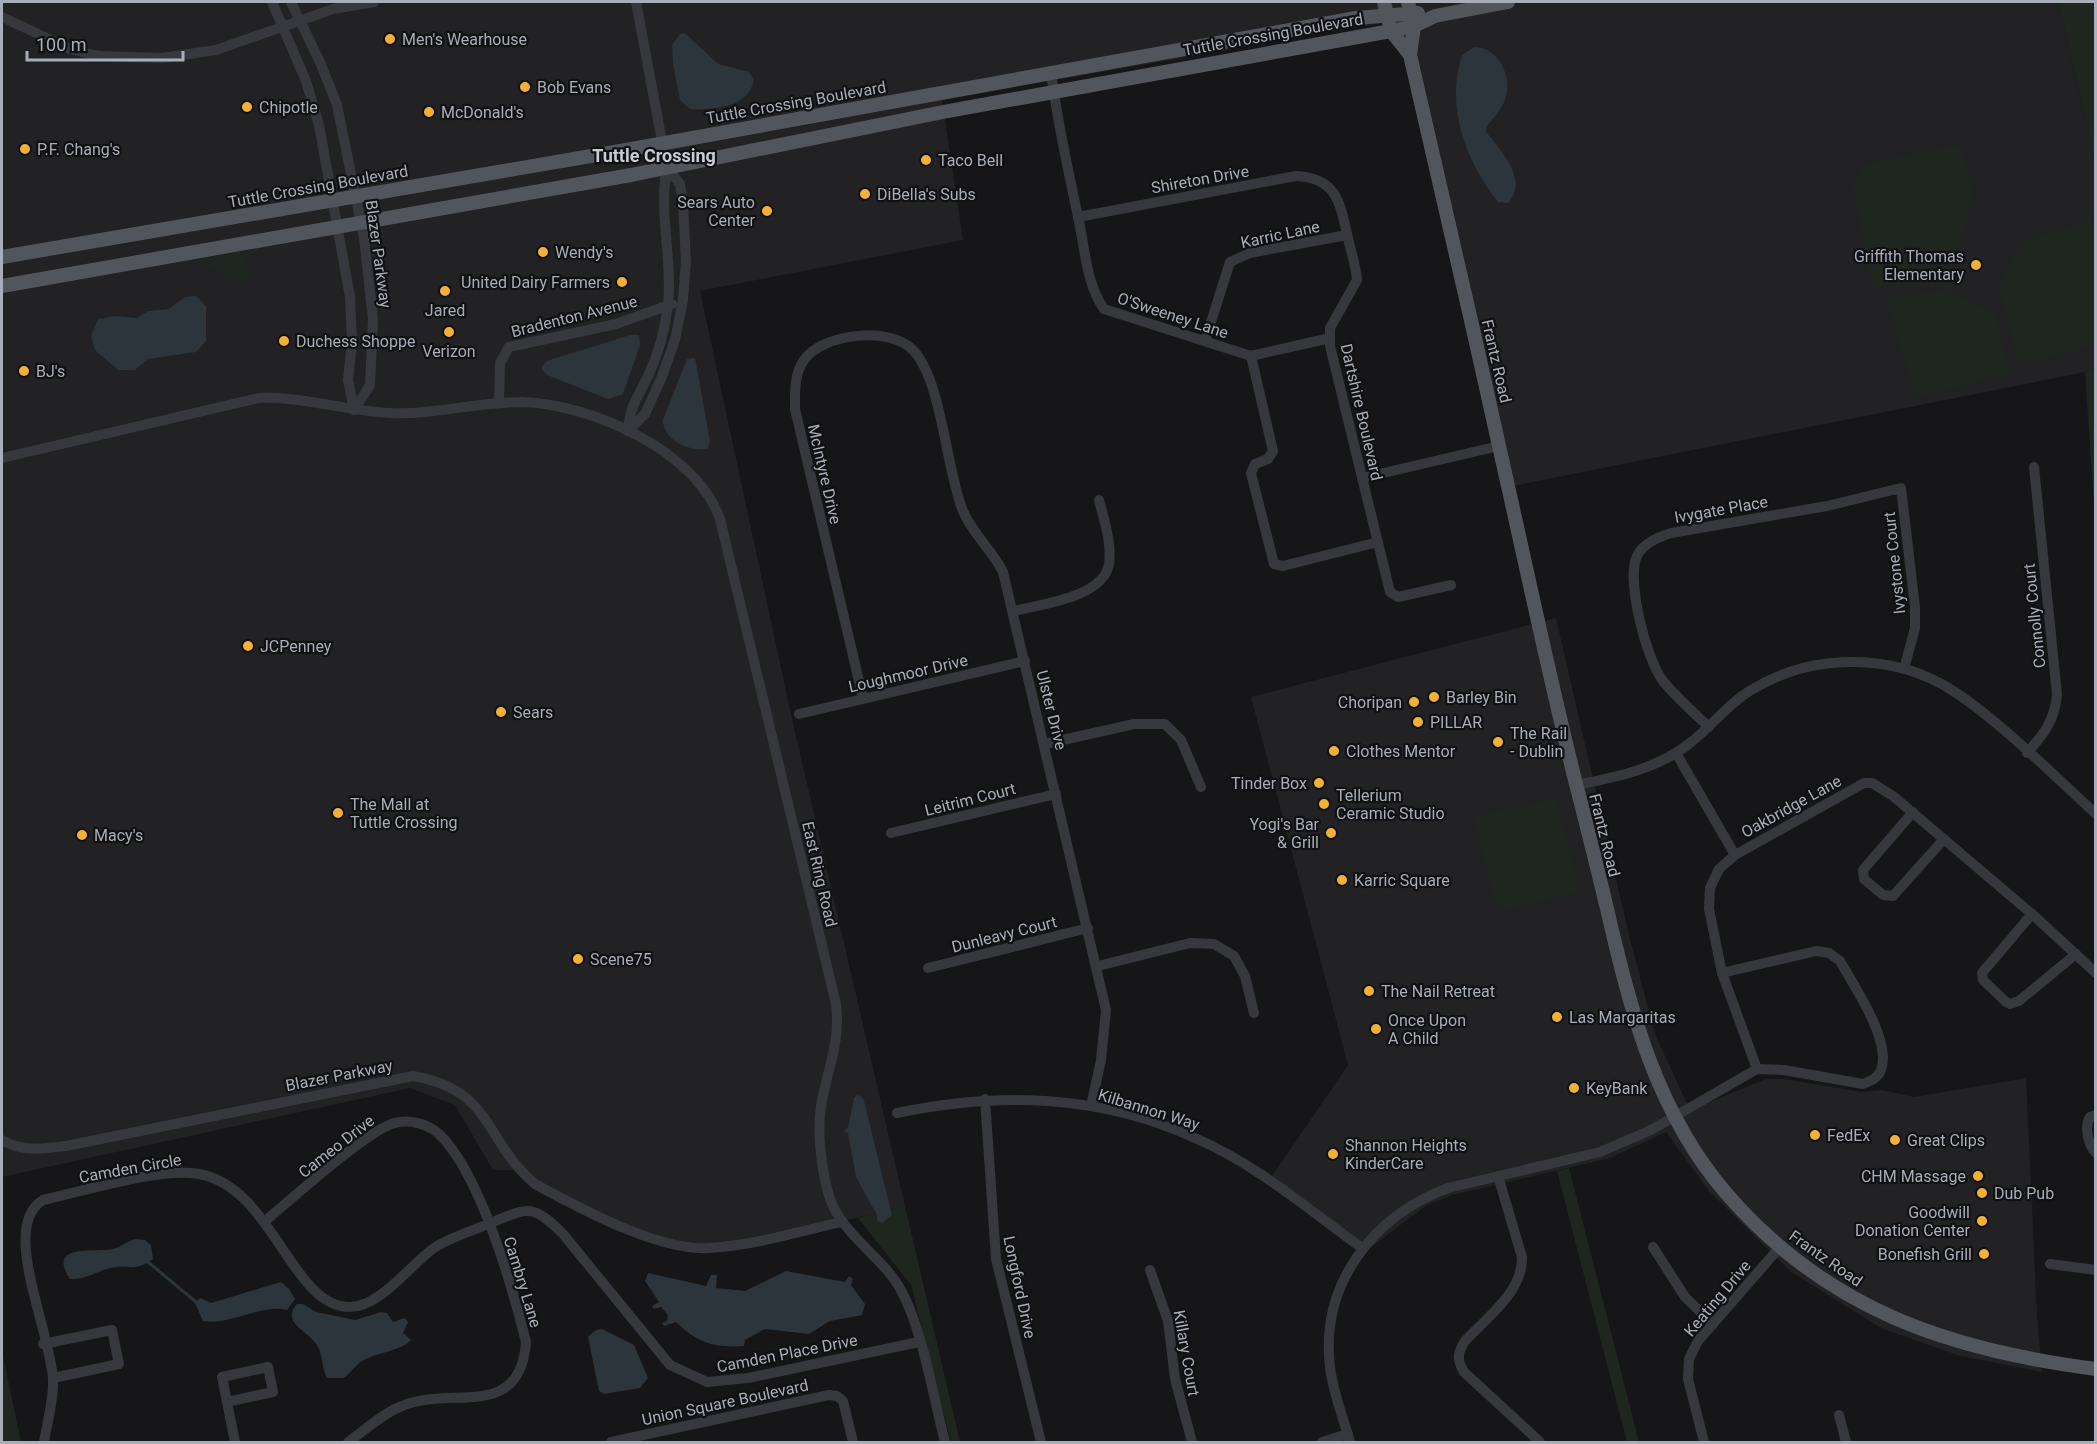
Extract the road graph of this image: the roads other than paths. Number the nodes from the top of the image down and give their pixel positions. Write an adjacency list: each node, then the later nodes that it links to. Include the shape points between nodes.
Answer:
1 (272, 2): 12 (street)
2 (291, 2): 10 (street, Blazer Parkway)
3 (374, 2): 10 (street)
4 (636, 2): 17 (street)
5 (1508, 2): 8 (main road)
6 (1405, 7): 7 (main road, Tuttle Crossing Boulevard); 8 (main road, Tuttle Crossing Boulevard); 11 (main road)
7 (1385, 8): 13 (main road, Frantz Road); 15 (main road, Tuttle Crossing Boulevard)
8 (1435, 16): 11 (main road, Tuttle Crossing Boulevard)
9 (2, 18): 12 (street, via 69,49 140,59 216,50)
10 (300, 20): 12 (street); 20 (street, Blazer Parkway, via 337,105)
11 (1414, 26): 13 (main road, Tuttle Crossing Boulevard); 14 (main road, Frantz Road)
12 (283, 27): 21 (street, via 312,101)
13 (1391, 31): 14 (main road, Frantz Road); 16 (main road, Tuttle Crossing Boulevard)
14 (1410, 55): 37 (main road, Frantz Road)
15 (1051, 72): 16 (street, O'Sweeney Lane); 17 (main road, Tuttle Crossing Boulevard)
16 (1053, 91): 18 (main road, Tuttle Crossing Boulevard); 22 (street, O'Sweeney Lane)
17 (662, 143): 18 (street); 20 (main road, Tuttle Crossing Boulevard)
18 (667, 168): 23 (main road, Tuttle Crossing Boulevard); 28 (street, via 680,184 683,203 687,261); 29 (street, via 664,186)
19 (1325, 184): 22 (street, Shireton Drive, via 1311,177 1296,176); 25 (street, Dartshire Boulevard, via 1341,204)
20 (356, 197): 21 (main road, Tuttle Crossing Boulevard); 23 (street, Blazer Parkway)
21 (332, 201): 24 (street); 26 (main road, Tuttle Crossing Boulevard)
22 (1078, 217): 31 (street, O'Sweeney Lane, via 1096,298 1104,309)
23 (361, 224): 24 (main road, Tuttle Crossing Boulevard); 35 (street, Blazer Parkway, via 372,336 370,385)
24 (337, 228): 27 (main road, Tuttle Crossing Boulevard); 35 (street, via 350,297 352,343 348,380)
25 (1347, 235): 30 (street, Dartshire Boulevard, via 1357,280 1334,319); 31 (street, Karric Lane, via 1250,253 1230,262)
26 (2, 257)
27 (2, 286)
28 (683, 300): 29 (street, Bradenton Avenue); 36 (street, via 675,340 661,379 645,414)
29 (668, 306): 34 (street, Bradenton Avenue, via 616,324 509,347 500,363); 36 (street, via 656,356 629,410)
30 (1330, 338): 33 (street); 40 (street, Dartshire Boulevard)
31 (1204, 341): 33 (street, O'Sweeney Lane)
32 (902, 342): 45 (street, Ulster Drive, via 922,363 964,513 1004,572); 48 (street, McIntyre Drive, via 867,335 832,342 808,356 796,381 795,409)
33 (1251, 356): 43 (street, via 1274,451 1268,459 1255,464 1251,472 1274,564 1282,566)
34 (500, 403): 35 (street, via 393,413); 36 (street, via 546,403)
35 (354, 410): 38 (street, via 293,398 259,398)
36 (628, 431): 81 (street, East Ring Road, via 692,474 710,494 720,519 836,1004 839,1028 821,1107 820,1132 828,1194)
37 (1499, 446): 40 (street); 54 (main road, Frantz Road)
38 (2, 458)
39 (2034, 467): 53 (street, Connolly Court, via 2057,694 2056,711 2049,727)
40 (1362, 478): 43 (street, Dartshire Boulevard)
41 (1901, 488): 47 (street, Ivystone Court, via 1915,607 1915,628); 50 (street, Ivygate Place, via 1827,506 1671,533 1653,540 1638,555 1633,576 1647,648 1662,679)
42 (1099, 500): 45 (street, via 1108,539 1106,574 1098,584 1077,595)
43 (1378, 542): 44 (street, Dartshire Boulevard, via 1394,597)
44 (1451, 585)
45 (1014, 611): 46 (street, Ulster Drive)
46 (1025, 661): 48 (street, Loughmoor Drive); 51 (street, Ulster Drive)
47 (1904, 669): 50 (street, via 1844,662 1801,668 1749,692); 53 (street, via 1954,691)
48 (863, 698): 49 (street, Loughmoor Drive)
49 (799, 714)
50 (1709, 727): 52 (street)
51 (1045, 744): 55 (street, via 1145,722 1165,724 1181,740); 56 (street, Ulster Drive)
52 (1676, 753): 54 (street, via 1623,775); 61 (street, Oakbridge Lane)
53 (2027, 753): 58 (street)
54 (1576, 785): 75 (main road, Frantz Road, via 1635,1023)
55 (1201, 787)
56 (1056, 794): 59 (street, Leitrim Court); 63 (street, Ulster Drive)
57 (1913, 812): 60 (street); 60 (street, via 1863,870 1864,879 1883,895 1893,896); 61 (street, Oakbridge Lane, via 1872,783 1863,783)
58 (2096, 814)
59 (891, 833)
60 (1944, 839): 62 (street)
61 (1735, 855): 68 (street, via 1719,869 1710,888 1709,909)
62 (2032, 914): 64 (street); 64 (street, via 1982,973 1983,980 2006,1002 2019,1001)
63 (1088, 928): 65 (street, Ulster Drive); 66 (street, Dunleavy Court)
64 (2076, 954): 67 (street)
65 (1098, 966): 69 (street, via 1190,943 1214,944 1234,956 1245,976); 72 (street, Ulster Drive, via 1107,1018)
66 (928, 968)
67 (2096, 973)
68 (1722, 974): 70 (street); 70 (street, via 1816,951 1829,953 1840,961 1881,1036 1881,1069 1874,1079 1863,1084)
69 (1254, 1013)
70 (1757, 1068): 75 (street)
71 (984, 1099): 72 (street, Kilbannon Way, via 1046,1100); 73 (street, Kilbannon Way); 104 (street, Longford Drive, via 996,1259)
72 (1091, 1106): 85 (street, Kilbannon Way, via 1196,1138 1255,1171)
73 (897, 1113)
74 (2096, 1115): 77 (street, via 2086,1124)
75 (1672, 1116): 78 (street, via 1651,1130 1600,1152); 84 (main road, Frantz Road, via 1723,1191)
76 (2, 1140): 81 (street, Blazer Parkway, via 14,1148 66,1146 413,1076 436,1080 459,1090 473,1102 518,1170 535,1184 667,1244 716,1248)
77 (2096, 1153)
78 (1498, 1176): 85 (street, via 1424,1197 1402,1210); 107 (street, via 1522,1257 1522,1271 1518,1284 1465,1341 1458,1362)
79 (18, 1211): 80 (street, Camden Circle, via 43,1200 176,1172 224,1182 246,1198)
80 (264, 1222): 82 (street, Camden Circle, via 317,1296 351,1307 376,1299 434,1248); 82 (street, Cameo Drive, via 381,1128 409,1121 436,1131 448,1144 463,1166)
81 (841, 1222): 91 (street, East Ring Road, via 900,1289)
82 (489, 1224): 91 (street, Camden Place Drive, via 522,1210 544,1215 670,1365 707,1382 728,1382); 100 (street, Cambry Lane, via 526,1342 517,1375 504,1390 490,1396 402,1406)
83 (1653, 1247): 90 (street, via 1685,1297)
84 (1780, 1247): 90 (street, Keating Drive); 93 (main road, Frantz Road, via 1848,1295 1920,1331 2033,1361)
85 (1362, 1248): 97 (street, via 1342,1285 1330,1336 1329,1365)
86 (2050, 1264): 88 (street)
87 (1150, 1270): 105 (street, Killary Court, via 1168,1322 1175,1379)
88 (2096, 1270)
89 (23, 1296): 92 (street)
90 (1713, 1324): 108 (street, Keating Drive, via 1689,1359 1688,1378)
91 (919, 1342): 103 (street)
92 (43, 1344): 94 (street); 94 (street, via 112,1330 120,1364)
93 (2096, 1368)
94 (53, 1378): 98 (street)
95 (227, 1402): 95 (street, via 273,1392 268,1367 222,1377); 99 (street)
96 (1839, 1415): 109 (street)
97 (1349, 1438): 106 (street)
98 (44, 1443)
99 (235, 1443)
100 (348, 1443)
101 (611, 1443): 102 (street, Union Square Boulevard, via 829,1395 843,1401)
102 (853, 1443)
103 (945, 1443)
104 (1041, 1443)
105 (1192, 1443)
106 (1322, 1443)
107 (1540, 1443)
108 (1704, 1443)
109 (1846, 1443)

